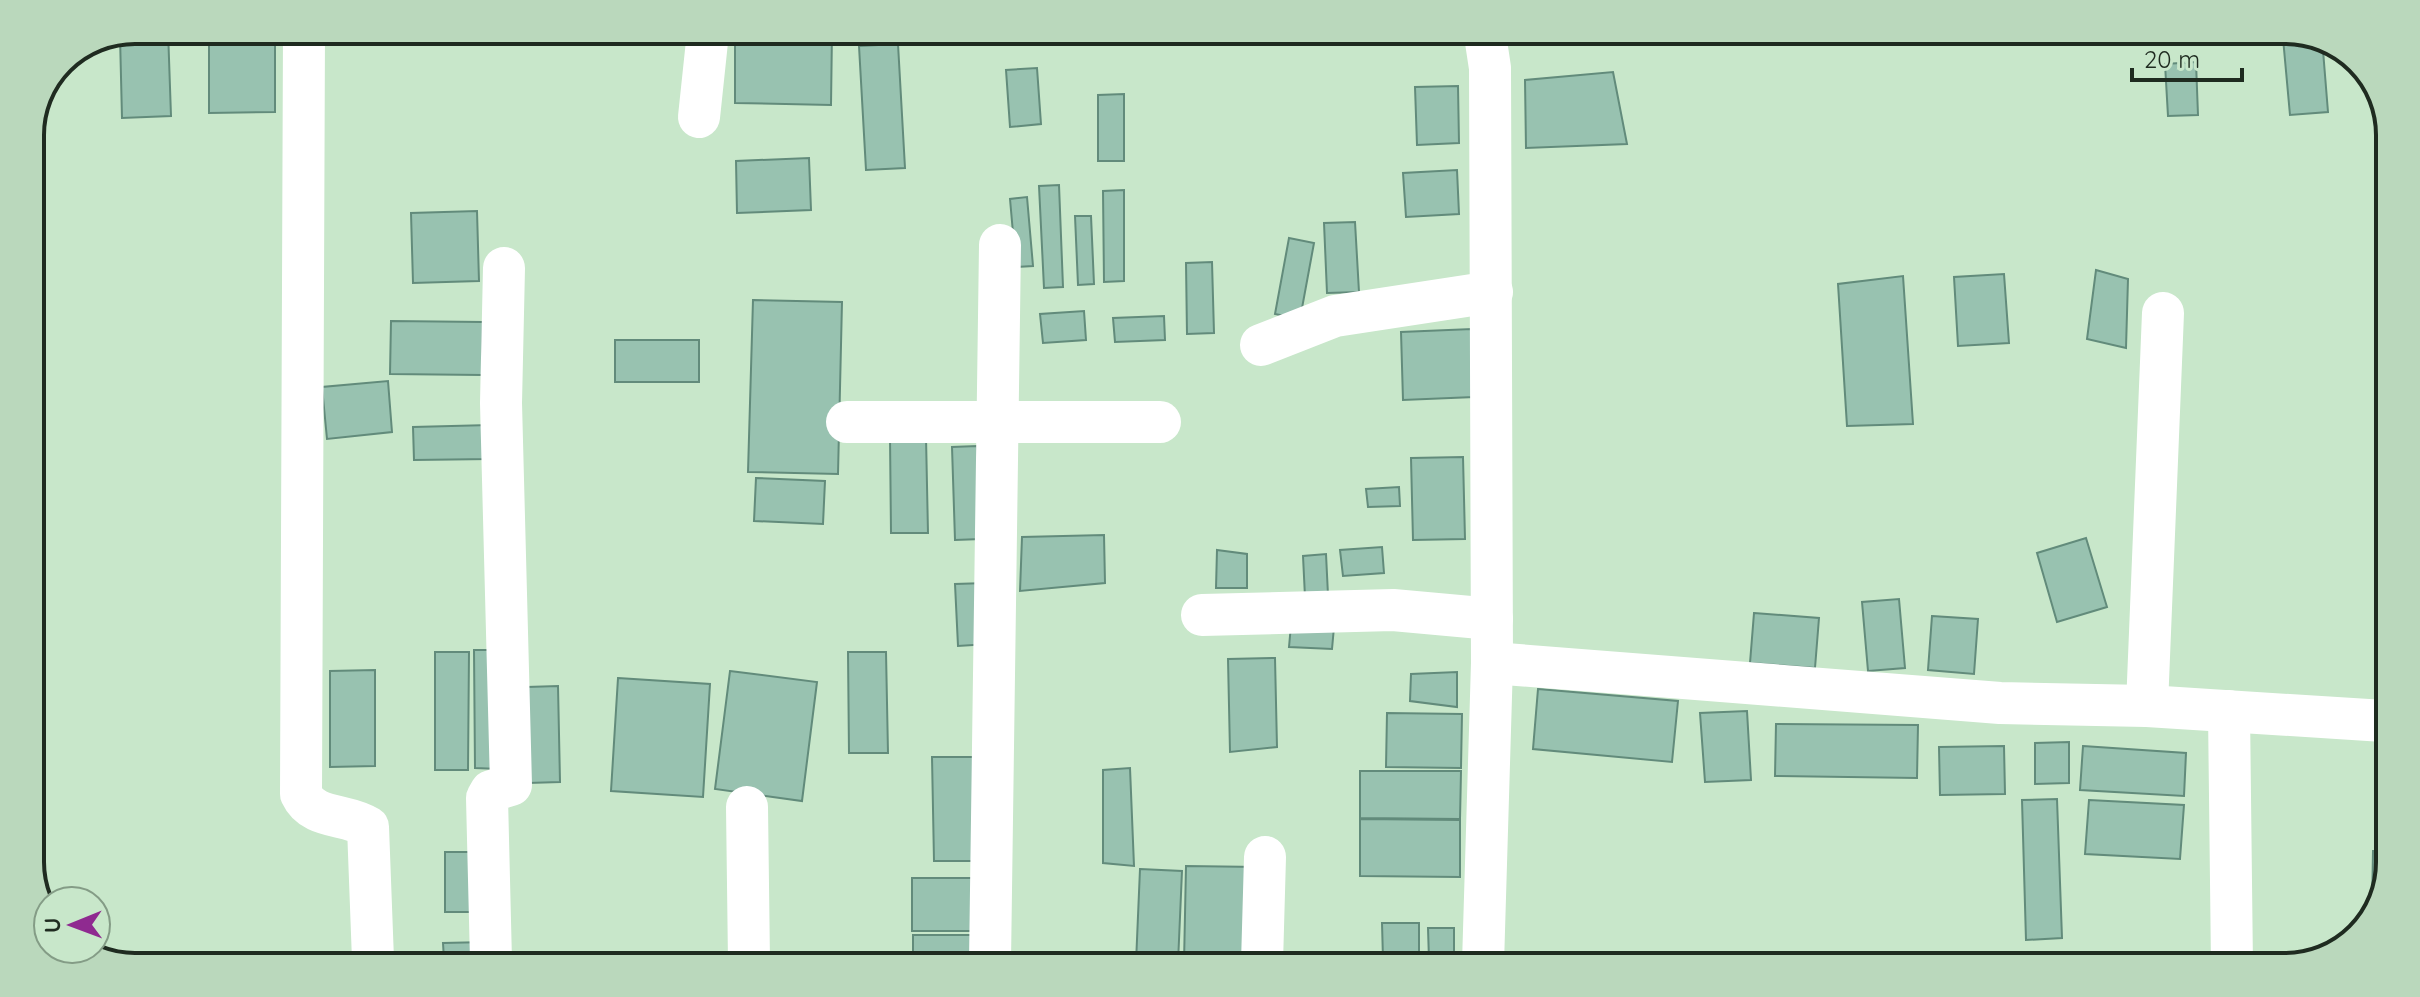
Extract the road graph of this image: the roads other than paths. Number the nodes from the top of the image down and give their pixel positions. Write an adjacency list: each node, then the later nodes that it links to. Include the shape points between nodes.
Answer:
1 (304, 44): 21 (street, via 300,781 306,805 368,827)
2 (707, 44): 4 (street)
3 (1486, 44): 7 (street)
4 (699, 117)
5 (1000, 245): 11 (street)
6 (504, 268): 22 (street, via 501,403 511,785 491,791 487,798)
7 (1492, 292): 9 (street, via 1335,316); 14 (street)
8 (2163, 313): 16 (street)
9 (1261, 345)
10 (847, 422): 11 (street)
11 (1000, 422): 12 (street); 24 (street)
12 (1160, 422)
13 (1202, 615): 14 (street, via 1393,610)
14 (1492, 619): 15 (street)
15 (1492, 663): 16 (street, via 2000,703); 26 (street)
16 (2147, 706): 17 (street)
17 (2229, 711): 18 (street); 27 (street)
18 (2376, 720)
19 (747, 807): 23 (street)
20 (1265, 857): 25 (street)
21 (373, 953)
22 (491, 953)
23 (749, 953)
24 (990, 953)
25 (1262, 953)
26 (1483, 953)
27 (2232, 953)

